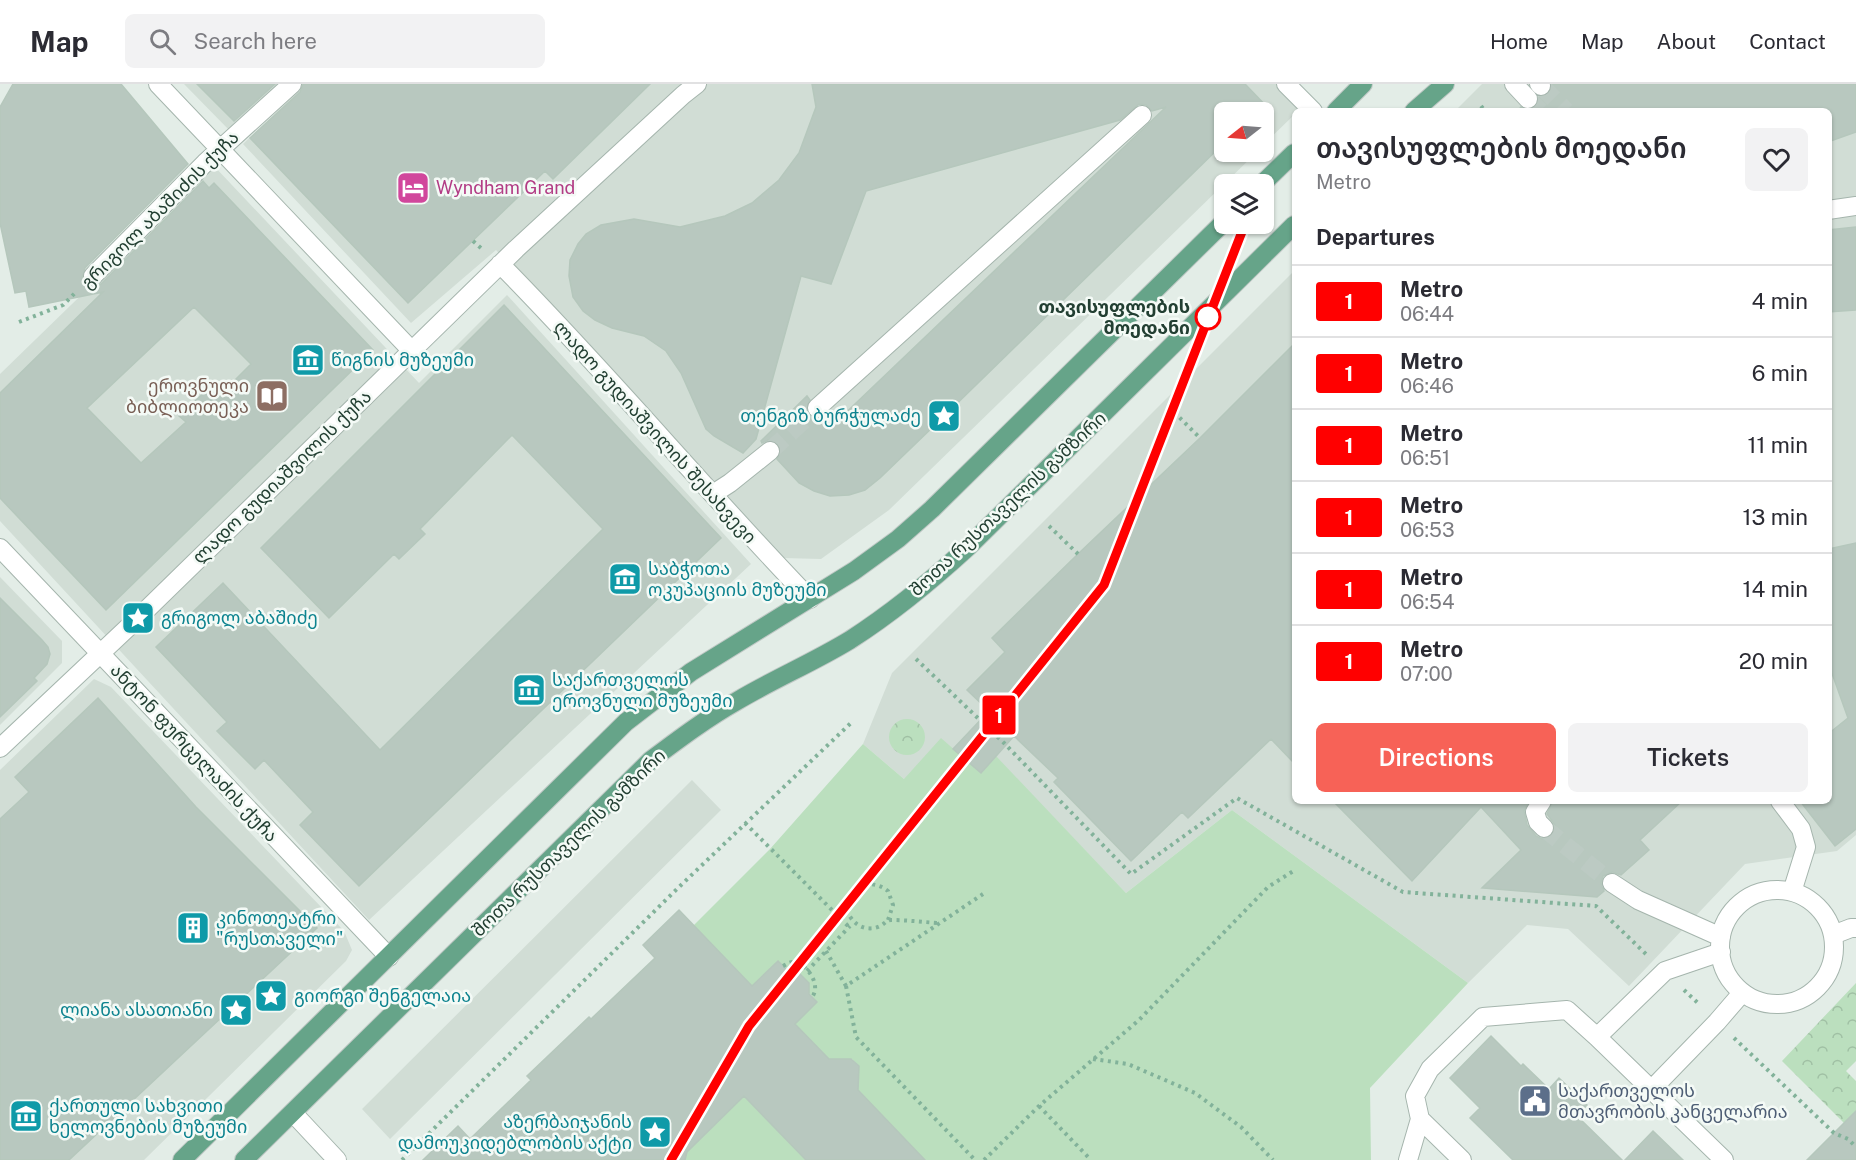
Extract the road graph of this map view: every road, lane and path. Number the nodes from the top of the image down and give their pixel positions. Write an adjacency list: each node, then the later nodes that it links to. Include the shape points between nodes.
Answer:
1 (158, 84): 13 (street)
2 (292, 84): 13 (street, გრიგოლ აბაშიძის ქუჩა)
3 (697, 84): 22 (street, ლადო გუდიაშვილის ქუჩა)
4 (1286, 84): 9 (street)
5 (1363, 84): 10 (main road)
6 (1445, 84): 11 (main road)
7 (1514, 84): 8 (street)
8 (1528, 99)
9 (1310, 108)
10 (1339, 108)
11 (1417, 108)
12 (1142, 115): 27 (street)
13 (219, 149): 23 (street, გრიგოლ აბაშიძის ქუჩა); 25 (street)
14 (1292, 155): 15 (main road)
15 (1272, 174)
16 (1856, 206): 17 (street)
17 (1832, 209)
18 (1292, 227): 67 (main road, შოთა რუსთაველის გამზირი, via 932,580 849,640 695,726 651,760)
19 (1214, 232): 34 (main road, via 932,509 854,572)
20 (472, 241): 21 (path)
21 (481, 248)
22 (500, 264): 25 (street, ლადო გუდიაშვილის ქუჩა); 30 (street, ლადო გუდიაშვილის შესახვევი)
23 (93, 276): 24 (path, გრიგოლ აბაშიძის ქუჩა, via 63,305)
24 (19, 322)
25 (411, 351): 35 (street, ლადო გუდიაშვილის ქუჩა)
26 (1169, 407): 28 (path)
27 (817, 408)
28 (1200, 438)
29 (770, 451): 30 (street)
30 (713, 494): 34 (street, ლადო გუდიაშვილის შესახვევი)
31 (1049, 526): 33 (path)
32 (0, 548): 35 (street, ანტონ ფურცელაძის ქუჩა)
33 (1078, 554)
34 (810, 599): 56 (main road, via 691,672 626,722)
35 (100, 653): 38 (street, ლადო გუდიაშვილის ქუჩა); 56 (street, ანტონ ფურცელაძის ქუჩა)
36 (916, 659): 47 (path, via 1004,742 1131,874 1237,798 1403,892)
37 (853, 721): 41 (path)
38 (0, 748)
39 (1540, 804): 42 (street, via 1535,812)
40 (1782, 804): 45 (street, via 1801,829 1806,847)
41 (745, 823): 51 (path); 73 (path)
42 (1544, 828)
43 (1295, 870): 63 (path, via 1268,887 1139,1020)
44 (1612, 883): 54 (street)
45 (1792, 892): 53 (street, via 1818,908); 54 (street, via 1776,890 1747,899 1726,922)
46 (983, 894): 50 (path)
47 (1596, 906)
48 (888, 920): 49 (path, via 875,928 860,927); 49 (path, via 893,905 888,891 866,883 849,895 847,910); 50 (path)
49 (854, 922): 51 (path)
50 (939, 923): 59 (path)
51 (849, 927): 55 (path)
52 (1856, 928): 53 (street)
53 (1833, 934): 60 (street, via 1832,966 1815,991 1801,1000 1771,1005)
54 (1721, 945): 60 (street, via 1724,968); 62 (street, via 1665,970)
55 (826, 951): 58 (path); 59 (path)
56 (388, 957): 70 (main road)
57 (783, 966): 58 (path, via 795,962)
58 (807, 971): 61 (path, via 816,984)
59 (846, 986): 74 (path, via 856,1037)
60 (1742, 993): 65 (street)
61 (812, 997)
62 (1598, 1037): 65 (street); 68 (street, via 1567,1010 1483,1017 1430,1069 1415,1096)
63 (1093, 1059): 66 (path); 77 (path, via 1128,1064 1195,1093 1241,1127)
64 (1771, 1072): 69 (path, via 1834,1133)
65 (1652, 1089): 80 (street)
66 (1039, 1106): 75 (path); 76 (path)
67 (293, 1113): 71 (main road, შოთა რუსთაველის გამზირი); 72 (street)
68 (1420, 1119): 78 (street); 79 (street)
69 (1856, 1148)
70 (182, 1160)
71 (244, 1160)
72 (338, 1160)
73 (402, 1160)
74 (975, 1160)
75 (984, 1160)
76 (1091, 1160)
77 (1274, 1160)
78 (1408, 1160)
79 (1462, 1160)
80 (1724, 1160)

